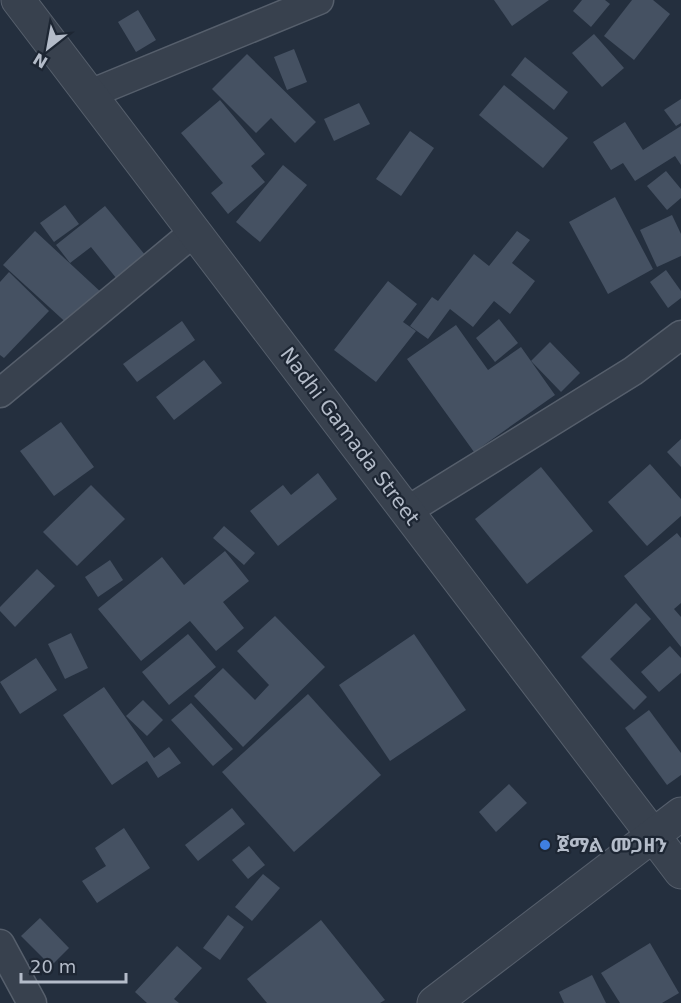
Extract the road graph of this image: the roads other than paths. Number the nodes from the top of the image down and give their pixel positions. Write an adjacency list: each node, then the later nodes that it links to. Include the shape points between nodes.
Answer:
1 (18, 0): 3 (street, Nadhi Gamada Street)
2 (319, 0): 3 (street)
3 (90, 94): 4 (street, Nadhi Gamada Street)
4 (194, 232): 6 (street); 7 (street, Nadhi Gamada Street)
5 (681, 335): 7 (street, via 633,371)
6 (0, 393)
7 (407, 512): 9 (street, Nadhi Gamada Street)
8 (681, 813): 9 (street)
9 (653, 835): 10 (street, Nadhi Gamada Street); 13 (street)
10 (681, 872)
11 (0, 944): 12 (street)
12 (32, 1003)
13 (434, 1003)

